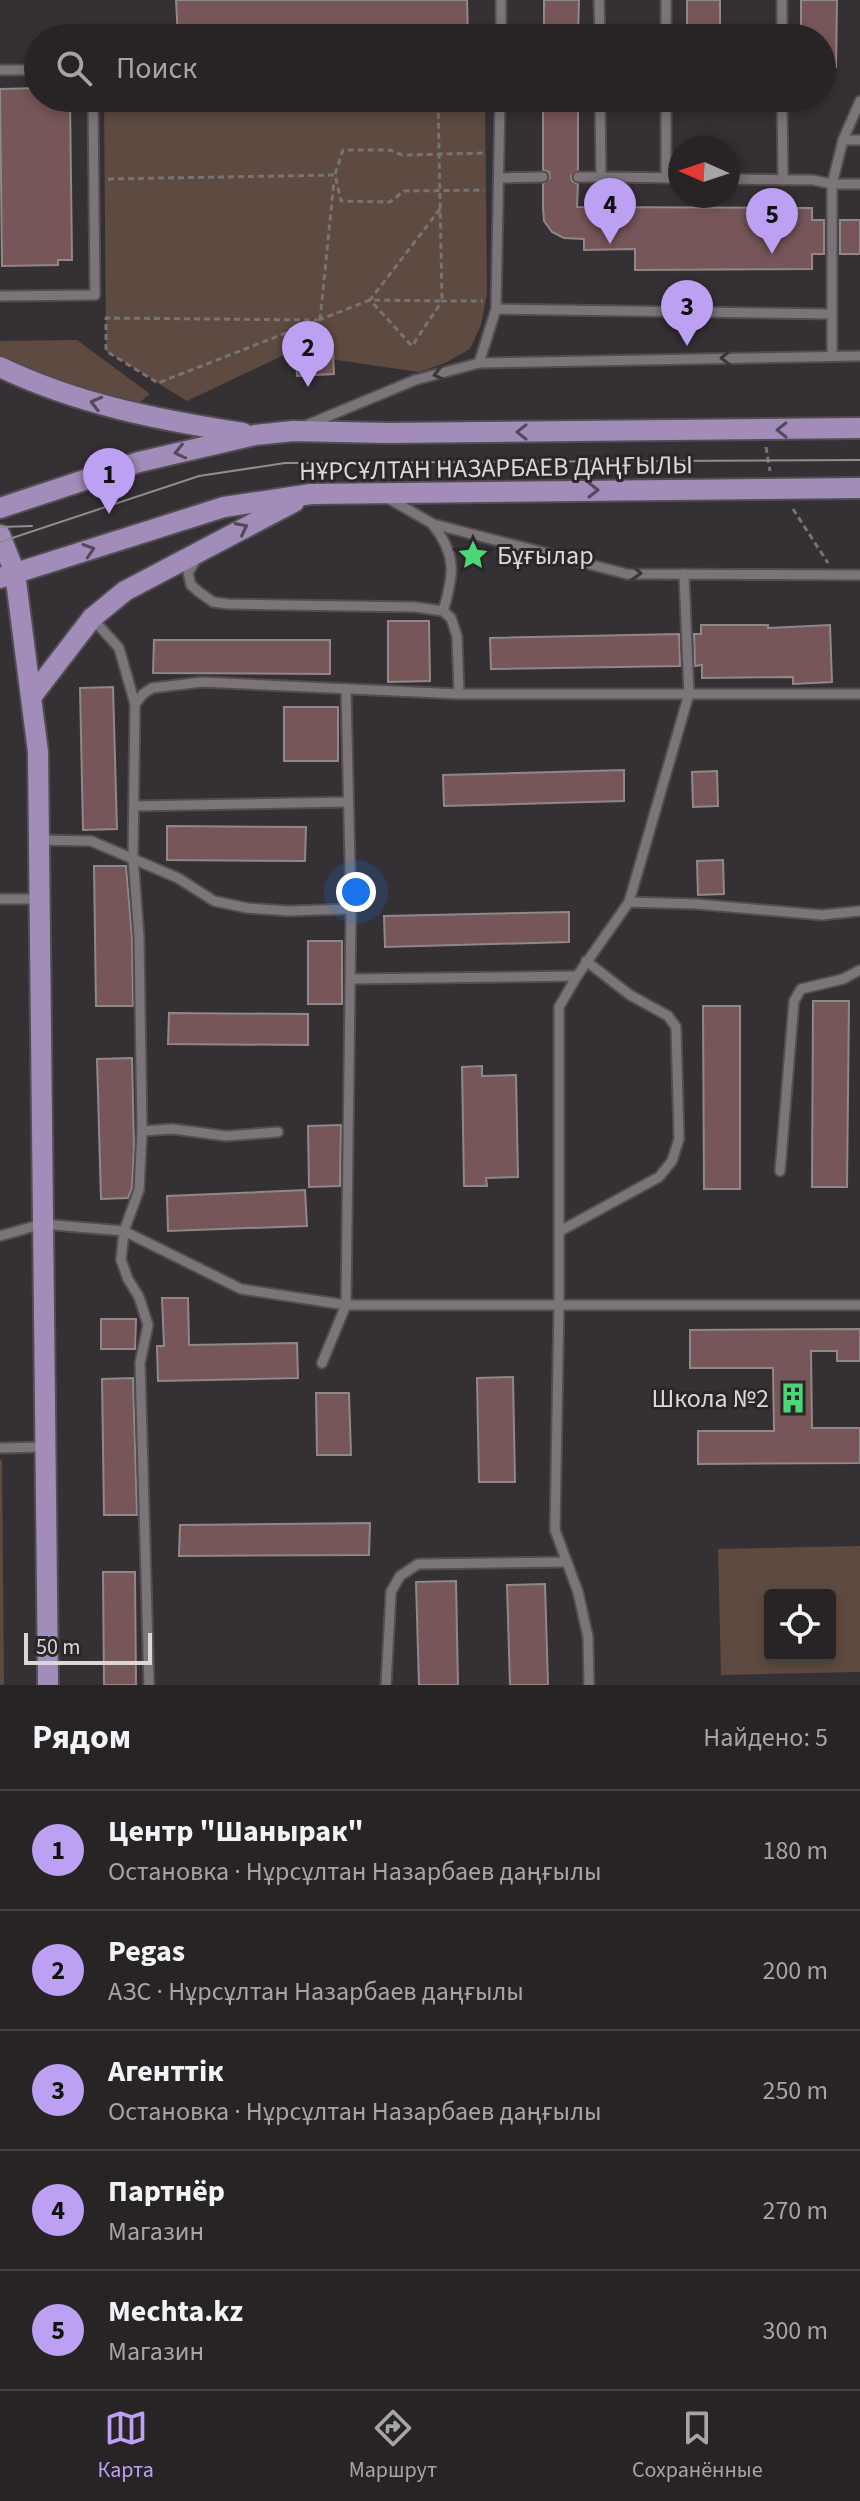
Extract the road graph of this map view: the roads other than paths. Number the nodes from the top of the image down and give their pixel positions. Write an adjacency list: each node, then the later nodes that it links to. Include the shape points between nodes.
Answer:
1 (501, 0): 5 (lane)
2 (599, 0): 6 (lane)
3 (666, 0): 7 (lane)
4 (782, 0): 8 (lane)
5 (501, 24)
6 (600, 24)
7 (666, 24)
8 (782, 24)
9 (0, 70): 10 (lane)
10 (24, 70)
11 (860, 101): 17 (lane)
12 (93, 112): 28 (lane, via 95,295)
13 (500, 112): 22 (lane)
14 (600, 112): 21 (lane)
15 (666, 112): 23 (lane)
16 (782, 112): 25 (lane)
17 (843, 140): 18 (lane); 26 (lane)
18 (860, 140)
19 (543, 177): 22 (lane)
20 (578, 177): 21 (lane)
21 (601, 177): 23 (lane)
22 (499, 178): 29 (lane)
23 (666, 178)
24 (740, 179): 25 (lane)
25 (783, 180): 26 (lane)
26 (832, 184): 27 (lane); 30 (lane)
27 (860, 184)
28 (0, 296)
29 (496, 309): 30 (lane); 33 (lane)
30 (832, 314): 31 (lane)
31 (832, 356): 32 (lane); 33 (lane, one-way to 33)
32 (860, 356)
33 (479, 363): 36 (lane, one-way to 36, via 415,380)
34 (0, 367): 37 (main road, one-way to 34, via 162,421 65,395)
35 (860, 428): 36 (main road, НҰРСҰЛТАН НАЗАРБАЕВ ДАҢҒЫЛЫ, one-way to 36)
36 (293, 431): 37 (main road, НҰРСҰЛТАН НАЗАРБАЕВ ДАҢҒЫЛЫ)
37 (255, 435): 41 (main road, НҰРСҰЛТАН НАЗАРБАЕВ ДАҢҒЫЛЫ, one-way to 41, via 139,462)
38 (860, 488): 39 (main road, НҰРСҰЛТАН НАЗАРБАЕВ ДАҢҒЫЛЫ, one-way to 38)
39 (377, 491): 40 (main road, НҰРСҰЛТАН НАЗАРБАЕВ ДАҢҒЫЛЫ); 42 (lane)
40 (311, 494): 44 (main road, one-way to 40); 47 (main road, НҰРСҰЛТАН НАЗАРБАЕВ ДАҢҒЫЛЫ, one-way to 40, via 224,507)
41 (0, 508)
42 (433, 524): 45 (lane, one-way to 45, via 627,574); 48 (lane, via 450,553 450,587)
43 (0, 535): 47 (main road)
44 (204, 547): 48 (lane, via 188,573 191,585 213,602); 49 (main road, via 125,591)
45 (684, 574): 46 (lane); 52 (lane)
46 (860, 575)
47 (7, 576): 54 (main road)
48 (443, 611): 51 (lane, via 457,636)
49 (92, 618): 54 (main road); 55 (lane, via 119,648)
50 (346, 689): 51 (lane); 55 (lane, via 202,682 152,688); 56 (lane)
51 (459, 694): 52 (lane)
52 (689, 694): 53 (lane); 62 (lane)
53 (860, 694)
54 (32, 696): 58 (main road)
55 (135, 704): 57 (lane)
56 (347, 802): 57 (lane); 63 (lane)
57 (135, 806): 59 (lane)
58 (39, 840): 59 (lane, via 91,841); 61 (main road)
59 (133, 857): 63 (lane, via 214,901 288,911); 69 (lane)
60 (0, 899): 61 (lane)
61 (39, 899): 72 (main road)
62 (629, 902): 64 (lane, via 822,915); 65 (lane)
63 (351, 909): 68 (lane)
64 (860, 911)
65 (586, 961): 67 (lane); 74 (lane, via 668,1016 676,1027 679,1139 672,1161 659,1177)
66 (859, 973): 71 (lane, via 801,989 794,1001)
67 (577, 976): 68 (lane); 74 (lane, via 559,1007)
68 (352, 979): 77 (lane)
69 (142, 1131): 70 (lane, via 226,1136); 73 (lane, via 139,1190)
70 (278, 1132)
71 (780, 1171)
72 (42, 1224): 73 (lane); 75 (lane); 80 (main road)
73 (124, 1231): 77 (lane, via 241,1289); 84 (lane, via 121,1260 148,1325 140,1363)
74 (560, 1231): 76 (lane)
75 (0, 1236)
76 (559, 1303): 77 (lane); 78 (lane); 82 (lane, via 555,1530)
77 (346, 1305): 79 (lane)
78 (860, 1305)
79 (322, 1363)
80 (44, 1447): 81 (lane); 83 (main road)
81 (0, 1448)
82 (567, 1562): 85 (lane, via 418,1564 400,1576 391,1592); 86 (lane, via 588,1637)
83 (48, 1685)
84 (149, 1685)
85 (386, 1685)
86 (589, 1685)

